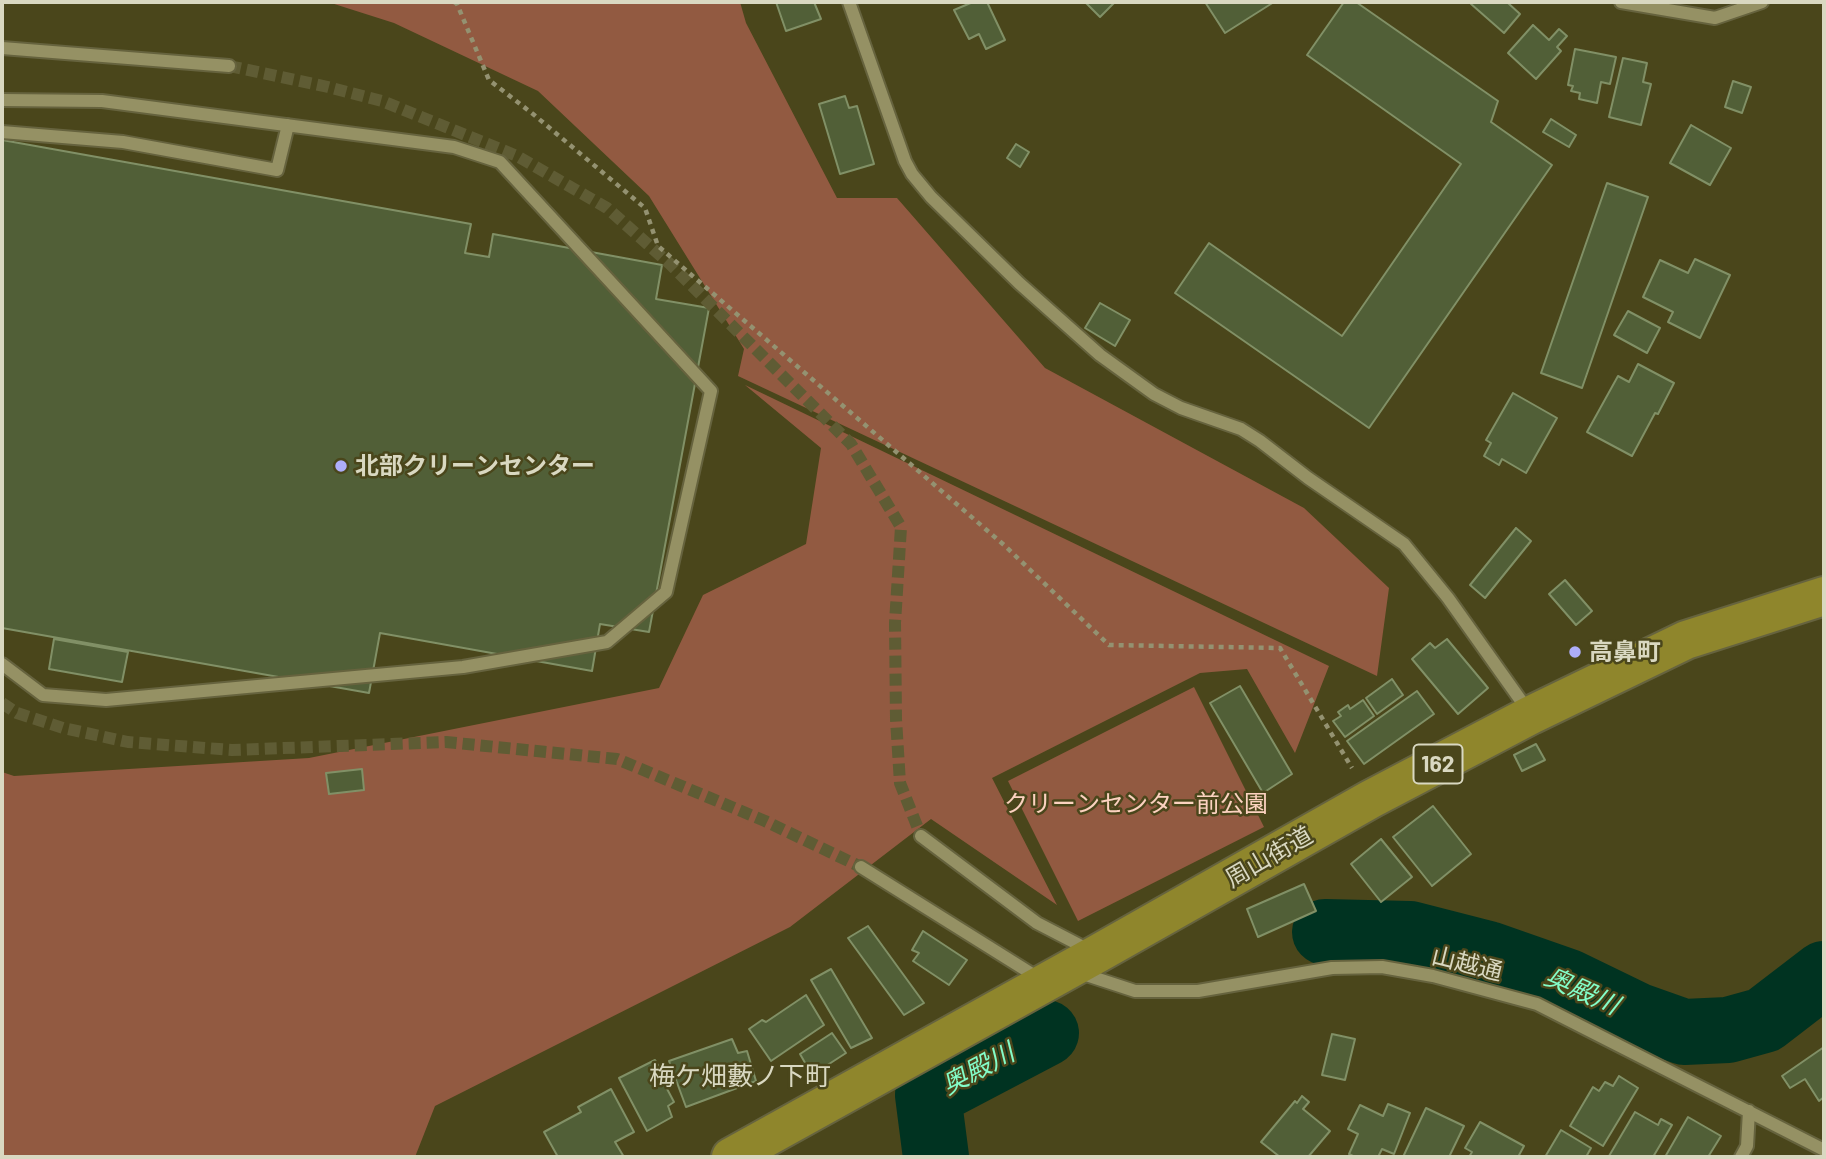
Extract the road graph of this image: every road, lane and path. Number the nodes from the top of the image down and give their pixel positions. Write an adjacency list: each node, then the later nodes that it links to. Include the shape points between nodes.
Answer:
1 (454, 2): 13 (path, via 489,80 645,208 658,246 1004,545 1110,645 1280,648)
2 (849, 2): 12 (street, via 905,161 931,197 1100,355 1154,394 1241,429 1404,544 1448,597)
3 (1621, 2): 4 (street, via 1715,18)
4 (1762, 2)
5 (2, 48): 6 (street)
6 (229, 65)
7 (2, 100): 8 (street, via 102,101)
8 (288, 125): 9 (street, via 278,170 123,142); 11 (street, via 454,147 500,162 711,391 666,592 607,642 463,667 106,699 43,695)
9 (2, 132)
10 (1824, 596): 12 (highway, 周山街道 / 162, via 1686,640)
11 (2, 664)
12 (1531, 715): 13 (highway, 周山街道 / 162)
13 (1371, 799): 16 (highway, 周山街道 / 162)
14 (921, 836): 16 (street, via 1037,923)
15 (860, 867): 16 (street)
16 (1071, 969): 17 (street, 山越通, via 1135,991 1198,990 1332,968 1382,967 1433,976 1536,1004); 19 (highway, 周山街道 / 162)
17 (1749, 1111): 18 (street, 山越通); 20 (street, via 1747,1146)
18 (1824, 1150)
19 (731, 1157)
20 (1741, 1157)

